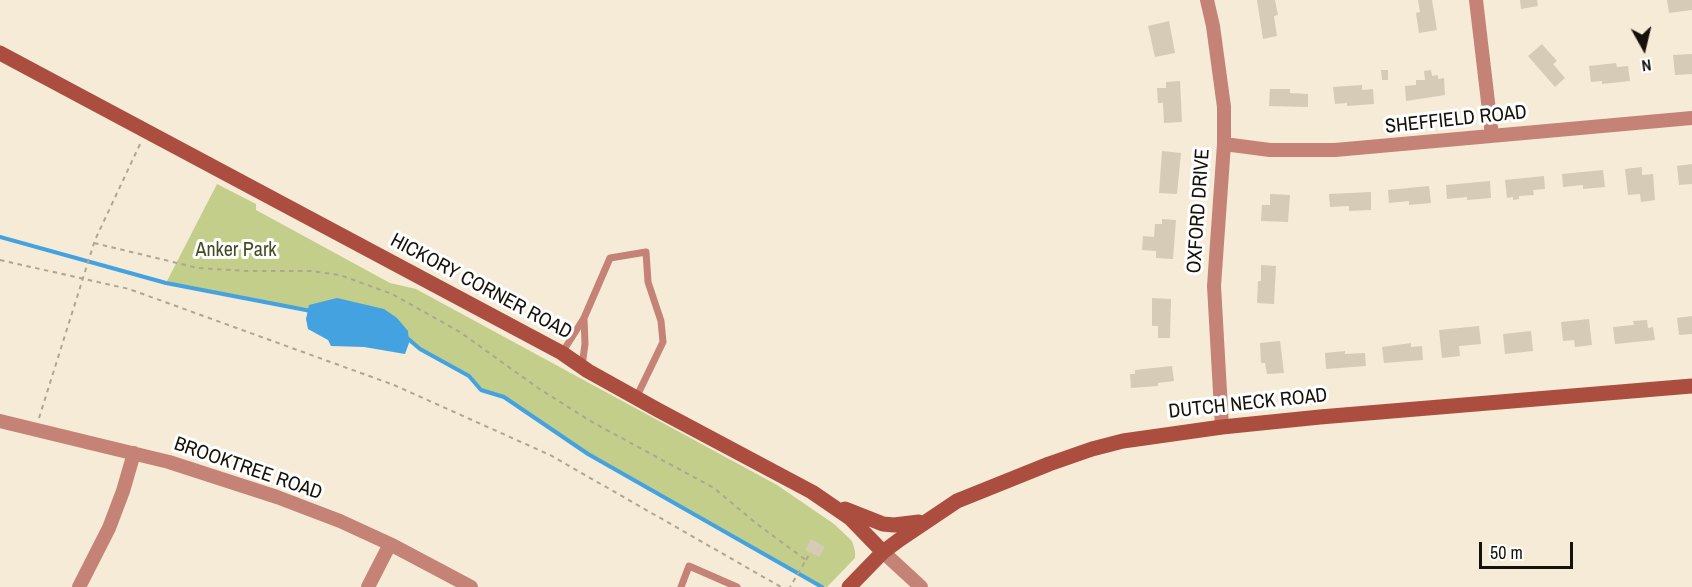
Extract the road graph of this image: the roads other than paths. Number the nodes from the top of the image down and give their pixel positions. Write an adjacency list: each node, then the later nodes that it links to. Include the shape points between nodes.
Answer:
1 (1207, 0): 6 (street, OXFORD DRIVE, via 1220,65)
2 (1476, 0): 5 (street)
3 (0, 53): 8 (street, HICKORY CORNER ROAD)
4 (1692, 118): 5 (street, SHEFFIELD ROAD)
5 (1492, 136): 6 (street, SHEFFIELD ROAD, via 1335,150 1270,150)
6 (1224, 144): 13 (street, OXFORD DRIVE, via 1214,286)
7 (584, 318): 8 (lane); 9 (lane); 11 (lane, via 610,258 646,252 648,282 661,321 663,342)
8 (562, 353): 9 (street, HICKORY CORNER ROAD)
9 (582, 366): 11 (street, HICKORY CORNER ROAD)
10 (1692, 386): 13 (street, DUTCH NECK ROAD)
11 (636, 398): 15 (street, HICKORY CORNER ROAD)
12 (0, 421): 14 (street, BROOKTREE ROAD)
13 (1222, 427): 16 (street, DUTCH NECK ROAD, via 1142,437 1092,449 957,501)
14 (134, 453): 17 (street, BROOKTREE ROAD, via 277,496); 19 (street, via 110,528)
15 (830, 502): 16 (street, via 883,524); 18 (street, HICKORY CORNER ROAD)
16 (925, 520): 18 (street, DUTCH NECK ROAD)
17 (390, 544): 20 (street); 21 (street, BROOKTREE ROAD)
18 (883, 552): 24 (street, DUTCH NECK ROAD); 25 (street, HICKORY CORNER ROAD)
19 (80, 587)
20 (368, 587)
21 (471, 587)
22 (681, 587): 23 (lane, via 689,566)
23 (737, 587)
24 (849, 587)
25 (921, 587)

